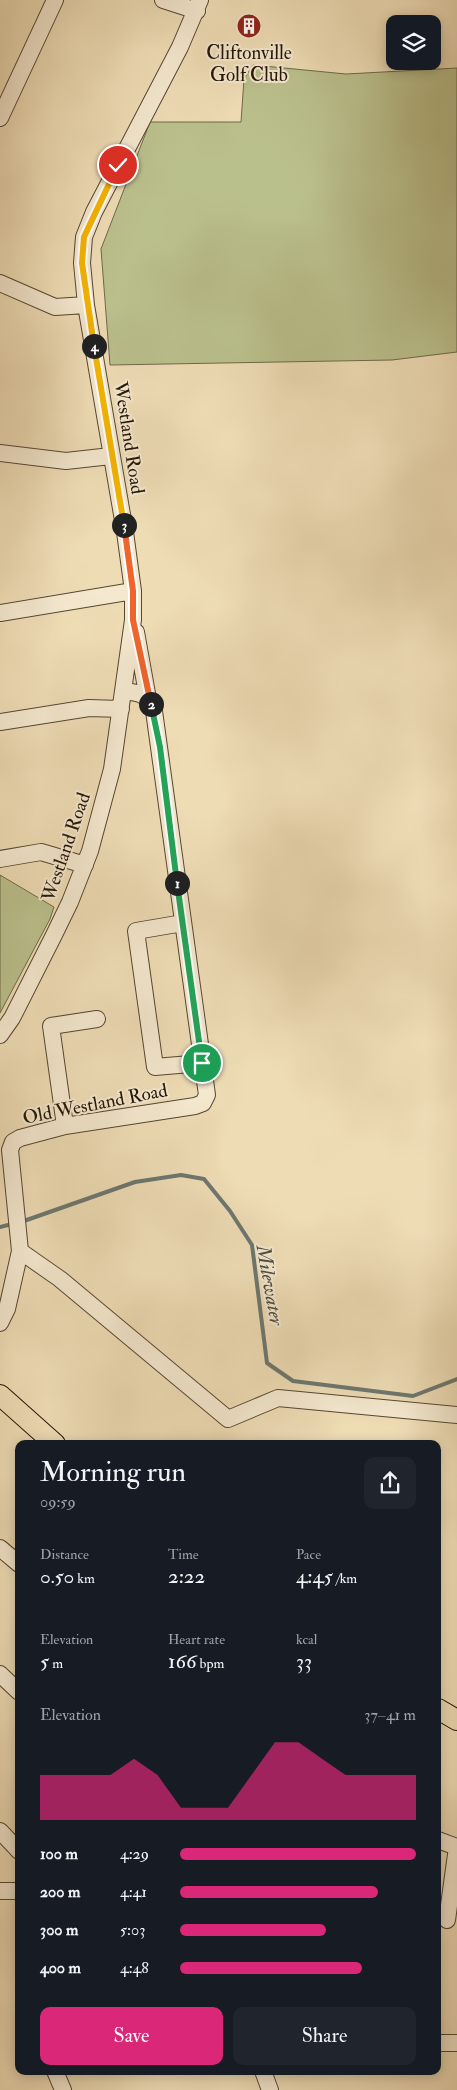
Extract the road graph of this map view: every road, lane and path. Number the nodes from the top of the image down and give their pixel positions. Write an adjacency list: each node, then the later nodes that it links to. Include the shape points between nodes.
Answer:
1 (55, 0): 4 (street)
2 (163, 0): 3 (street)
3 (198, 5): 6 (street, Westland Road, via 84,237 82,263)
4 (0, 118)
5 (0, 283): 6 (street, via 55,307)
6 (86, 305): 8 (street, Westland Road)
7 (0, 453): 8 (street, via 66,461)
8 (111, 456): 9 (street, Westland Road)
9 (133, 591): 10 (street); 11 (street, Westland Road)
10 (0, 613)
11 (133, 620): 12 (street, Westland Road); 13 (street, Old Westland Road)
12 (124, 691): 13 (street, via 138,693); 14 (street, Westland Road)
13 (148, 699): 18 (street, Old Westland Road, via 154,711 160,747)
14 (121, 709): 15 (street, via 89,708); 17 (street, Westland Road, via 112,769)
15 (0, 722)
16 (0, 859): 17 (street, via 40,852)
17 (85, 865): 20 (street, Westland Road, via 54,935)
18 (183, 923): 21 (street, Old Westland Road); 21 (street, via 136,931 155,1067)
19 (97, 1019): 22 (street, via 51,1026)
20 (0, 1035)
21 (202, 1063): 22 (street, Old Westland Road, via 207,1095 203,1103)
22 (65, 1126): 23 (street, Old Westland Road, via 20,1138 13,1142 10,1150)
23 (20, 1251): 24 (street, Old Westland Road, via 7,1309); 26 (street, via 60,1279 228,1419 278,1398)
24 (0, 1323)
25 (0, 1395): 27 (main road)
26 (457, 1415)
27 (51, 1440)
28 (0, 1548): 29 (street)
29 (15, 1561)
30 (0, 1674): 31 (street)
31 (15, 1688)
32 (441, 1711): 33 (main road)
33 (457, 1720)
34 (0, 1831): 36 (street)
35 (441, 1841): 37 (street)
36 (15, 1847)
37 (457, 1847): 40 (street)
38 (0, 1891): 39 (street)
39 (15, 1891)
40 (447, 1920)
41 (441, 2043): 42 (street)
42 (457, 2043)
43 (57, 2075): 45 (street)
44 (264, 2075): 46 (street)
45 (63, 2090)
46 (270, 2090)

